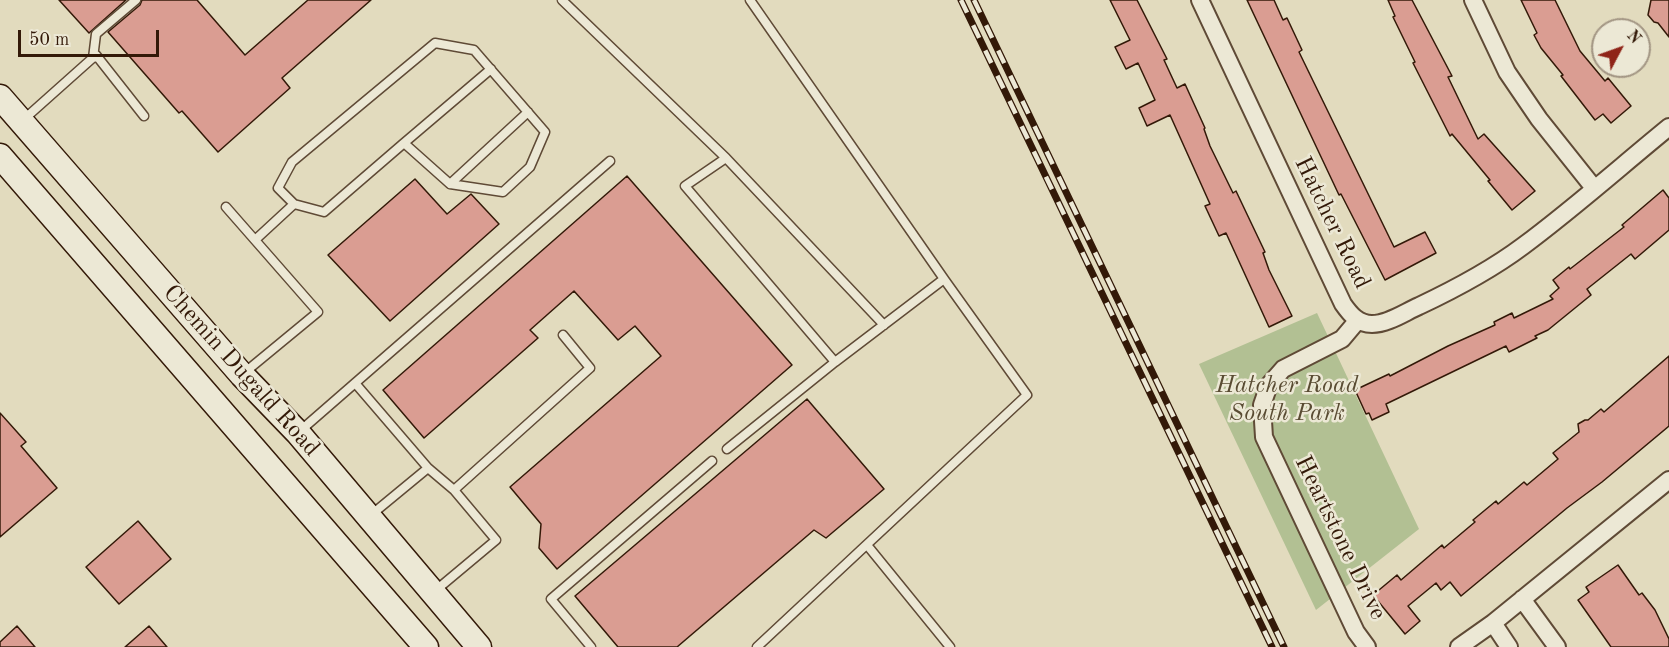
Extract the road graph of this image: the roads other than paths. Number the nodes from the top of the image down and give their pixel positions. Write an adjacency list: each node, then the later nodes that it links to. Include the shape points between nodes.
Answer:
1 (136, 0): 6 (lane, via 96,34)
2 (562, 0): 15 (lane)
3 (750, 0): 22 (lane)
4 (1200, 0): 23 (street, Hatcher Road, via 1343,304)
5 (1473, 0): 18 (street, via 1507,72)
6 (93, 58): 10 (lane, via 96,55); 11 (lane)
7 (490, 69): 9 (lane); 13 (lane); 19 (lane, via 474,50 435,43 292,162 278,188)
8 (0, 98): 11 (main road, Chemin Dugald Road)
9 (528, 112): 17 (lane); 17 (lane, via 545,132 530,167 503,192)
10 (144, 116)
11 (21, 122): 27 (main road, Chemin Dugald Road)
12 (1669, 127): 18 (street, Hatcher Road)
13 (404, 142): 17 (lane); 19 (lane, via 324,212)
14 (0, 156): 40 (main road, Chemin Dugald Road)
15 (726, 158): 24 (lane); 26 (lane, via 685,186)
16 (610, 160): 28 (lane)
17 (450, 184)
18 (1594, 188): 23 (street, Hatcher Road, via 1522,247 1482,273 1385,322 1371,324)
19 (294, 204): 21 (lane)
20 (226, 207): 21 (lane)
21 (255, 240): 27 (lane, via 318,312)
22 (944, 279): 24 (lane); 36 (lane, via 1027,395)
23 (1358, 320): 45 (street, Heartstone Drive, via 1342,339 1283,369 1269,386 1262,405 1264,437 1356,632)
24 (884, 325): 26 (lane)
25 (563, 335): 34 (lane, via 590,368)
26 (835, 362): 30 (lane)
27 (242, 375): 29 (main road, Chemin Dugald Road)
28 (356, 383): 29 (lane); 32 (lane)
29 (298, 433): 35 (main road, Chemin Dugald Road)
30 (727, 449)
31 (712, 461): 42 (lane, via 551,599)
32 (428, 468): 34 (lane); 35 (lane)
33 (1669, 480): 38 (street)
34 (454, 490): 37 (lane, via 496,540)
35 (368, 517): 37 (main road, Chemin Dugald Road)
36 (867, 545): 43 (lane); 44 (lane)
37 (432, 593): 41 (main road, Chemin Dugald Road)
38 (1522, 599): 39 (street); 48 (street)
39 (1493, 622): 46 (street); 47 (street)
40 (426, 647)
41 (479, 647)
42 (591, 647)
43 (757, 647)
44 (950, 647)
45 (1367, 647)
46 (1459, 647)
47 (1509, 647)
48 (1557, 647)

